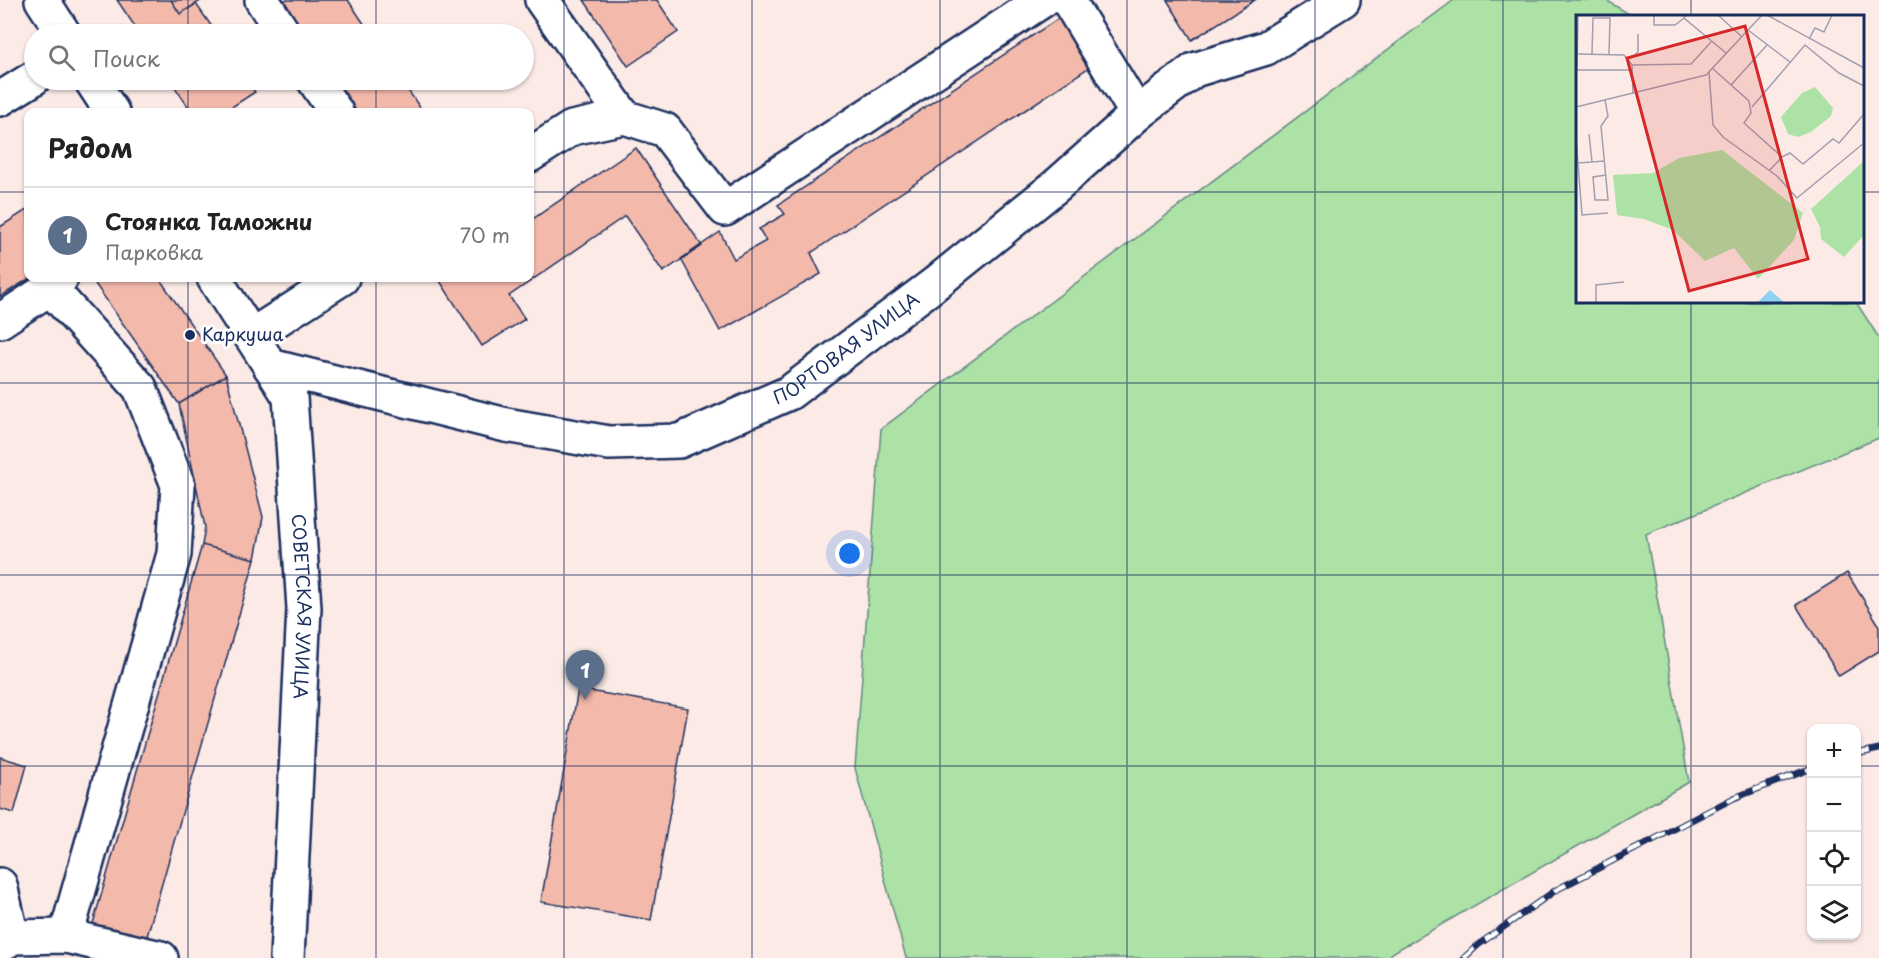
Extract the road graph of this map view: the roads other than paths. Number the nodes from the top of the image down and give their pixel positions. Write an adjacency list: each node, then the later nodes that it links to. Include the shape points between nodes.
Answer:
1 (42, 0): 7 (street)
2 (262, 0): 8 (street)
3 (542, 0): 16 (street)
4 (1043, 0): 16 (street, via 724,209 665,130)
5 (1068, 0): 15 (street)
6 (1343, 0): 15 (street, ПОРТОВАЯ УЛИЦА, via 1266,48 1194,70)
7 (58, 24)
8 (278, 24)
9 (24, 84): 12 (street)
10 (97, 90): 13 (street)
11 (321, 90): 14 (street)
12 (0, 99)
13 (108, 108)
14 (333, 108)
15 (1137, 114): 23 (street, ПОРТОВАЯ УЛИЦА, via 1056,186 932,286 789,393 680,441 609,443 506,425)
16 (624, 117): 17 (street, via 572,128)
17 (534, 152)
18 (217, 282): 22 (street, СОВЕТСКАЯ УЛИЦА)
19 (336, 282): 22 (street)
20 (55, 283): 21 (street); 25 (street, via 140,388 178,485 174,555)
21 (0, 321)
22 (251, 336): 23 (street, СОВЕТСКАЯ УЛИЦА)
23 (270, 366): 29 (street, СОВЕТСКАЯ УЛИЦА, via 290,397 304,608)
24 (0, 885): 26 (street)
25 (66, 936): 26 (street); 27 (street)
26 (6, 942)
27 (100, 951): 28 (street)
28 (161, 958)
29 (287, 958)

